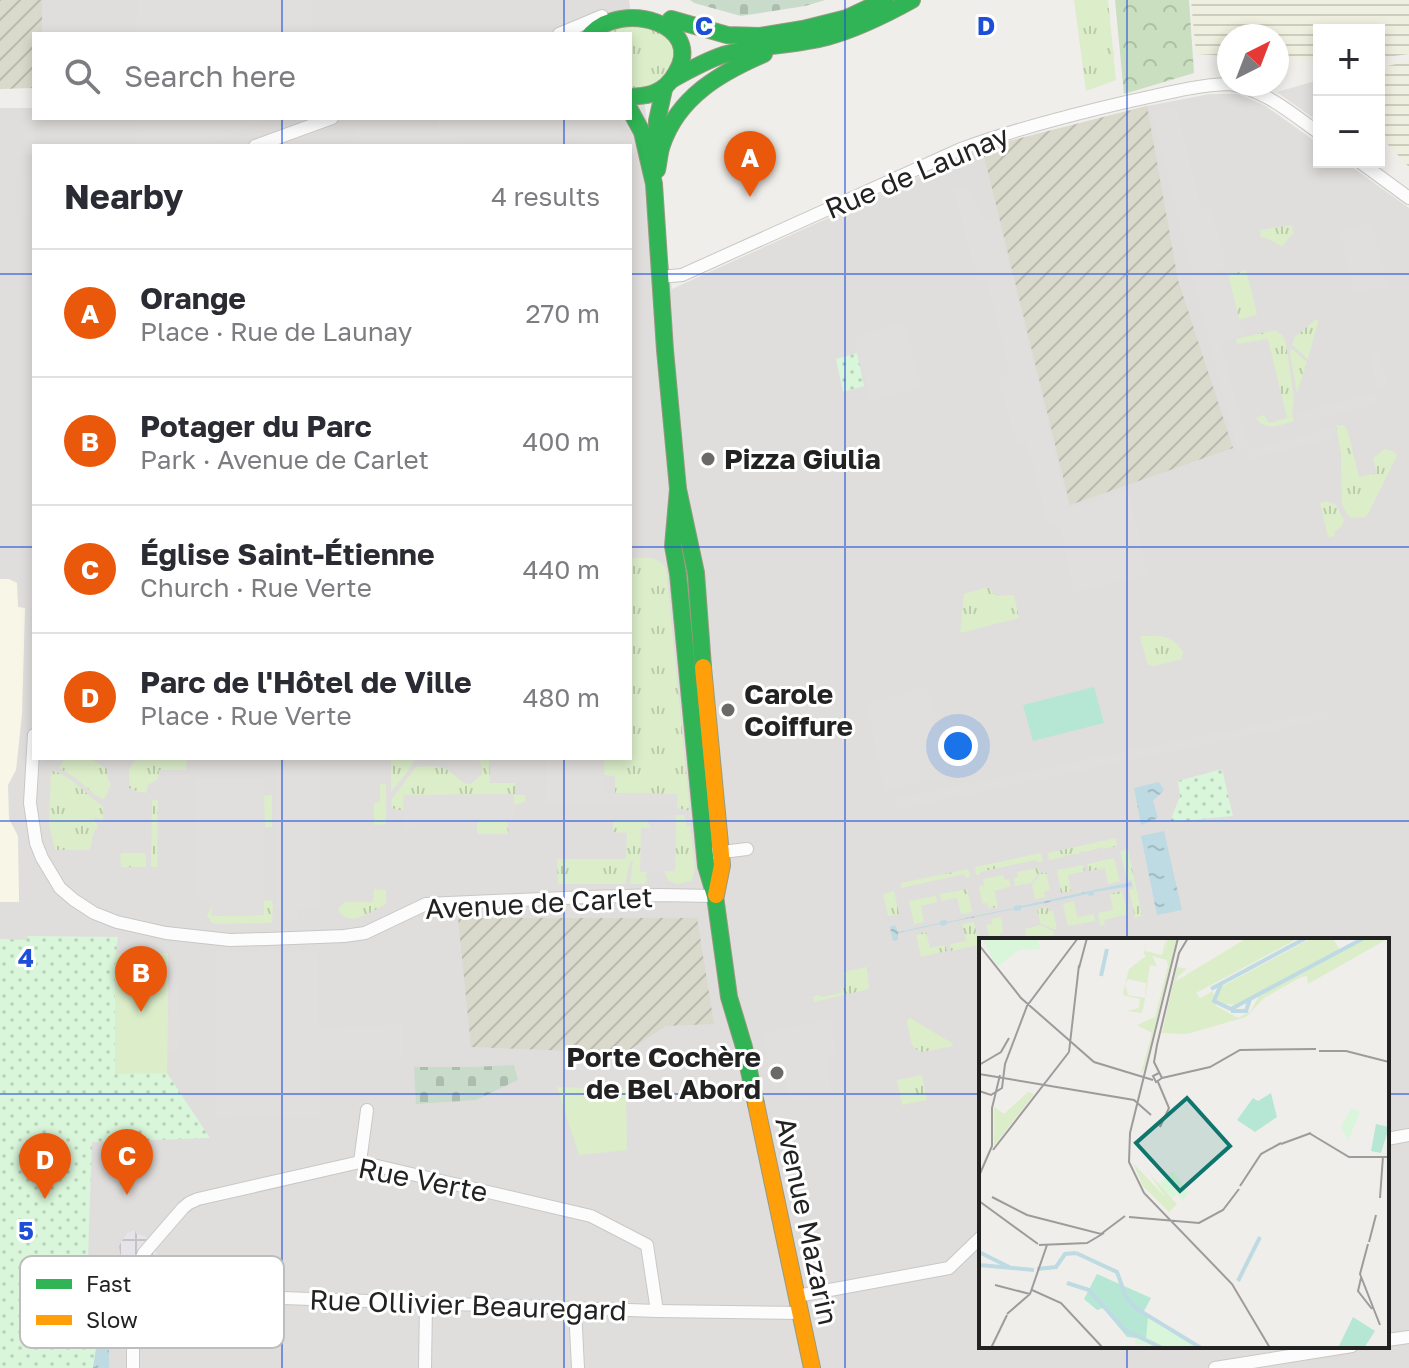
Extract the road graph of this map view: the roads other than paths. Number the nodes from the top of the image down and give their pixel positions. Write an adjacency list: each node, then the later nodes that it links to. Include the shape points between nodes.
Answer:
1 (885, 0): 3 (street, via 847,18 760,36 727,35)
2 (912, 0): 7 (street, via 830,37)
3 (665, 10): 4 (street, via 625,3); 8 (street, Avenue Mazarin, via 683,43 681,65)
4 (602, 16): 5 (street); 6 (street)
5 (564, 32)
6 (592, 32)
7 (788, 45): 8 (street, via 710,59); 17 (street, via 733,67 691,96 662,145)
8 (669, 84): 11 (street, via 652,95); 17 (street, Avenue Mazarin, via 655,118)
9 (1217, 85): 19 (street, Rue de Launay, via 1007,132 682,275)
10 (1266, 96): 14 (street, Rue de Launay)
11 (632, 97)
12 (632, 114): 17 (street, Avenue Mazarin)
13 (326, 120): 15 (street)
14 (1313, 129)
15 (260, 144)
16 (1368, 168): 18 (street)
17 (656, 177): 19 (street, Avenue Mazarin)
18 (1409, 198)
19 (660, 277): 22 (street, Avenue Mazarin, via 678,489 696,573)
20 (33, 760): 23 (street, Avenue de Carlet, via 30,803 36,843 60,888 94,913 166,933 230,940 344,936 365,933 426,904)
21 (747, 849): 22 (street)
22 (713, 853): 23 (street, Avenue Mazarin, via 722,865)
23 (715, 896): 32 (street, Avenue Mazarin, via 729,997)
24 (367, 1110): 27 (street)
25 (1409, 1135): 26 (street)
26 (1389, 1139)
27 (360, 1162): 29 (street, Rue Verte, via 189,1203); 34 (street, Rue Verte, via 591,1216 647,1245)
28 (979, 1239): 32 (street, Rue Ollivier Beauregard, via 949,1268)
29 (142, 1256)
30 (284, 1299): 31 (street, Rue Ollivier Beauregard)
31 (426, 1304): 33 (street, Rue Ollivier Beauregard); 38 (street)
32 (799, 1304): 34 (street, Rue Ollivier Beauregard); 40 (street, Avenue Mazarin)
33 (575, 1308): 34 (street, Rue Ollivier Beauregard); 39 (street)
34 (657, 1311)
35 (1409, 1337): 36 (street)
36 (1389, 1340)
37 (1340, 1348): 41 (street)
38 (425, 1368)
39 (578, 1368)
40 (812, 1368)
41 (1215, 1368)

